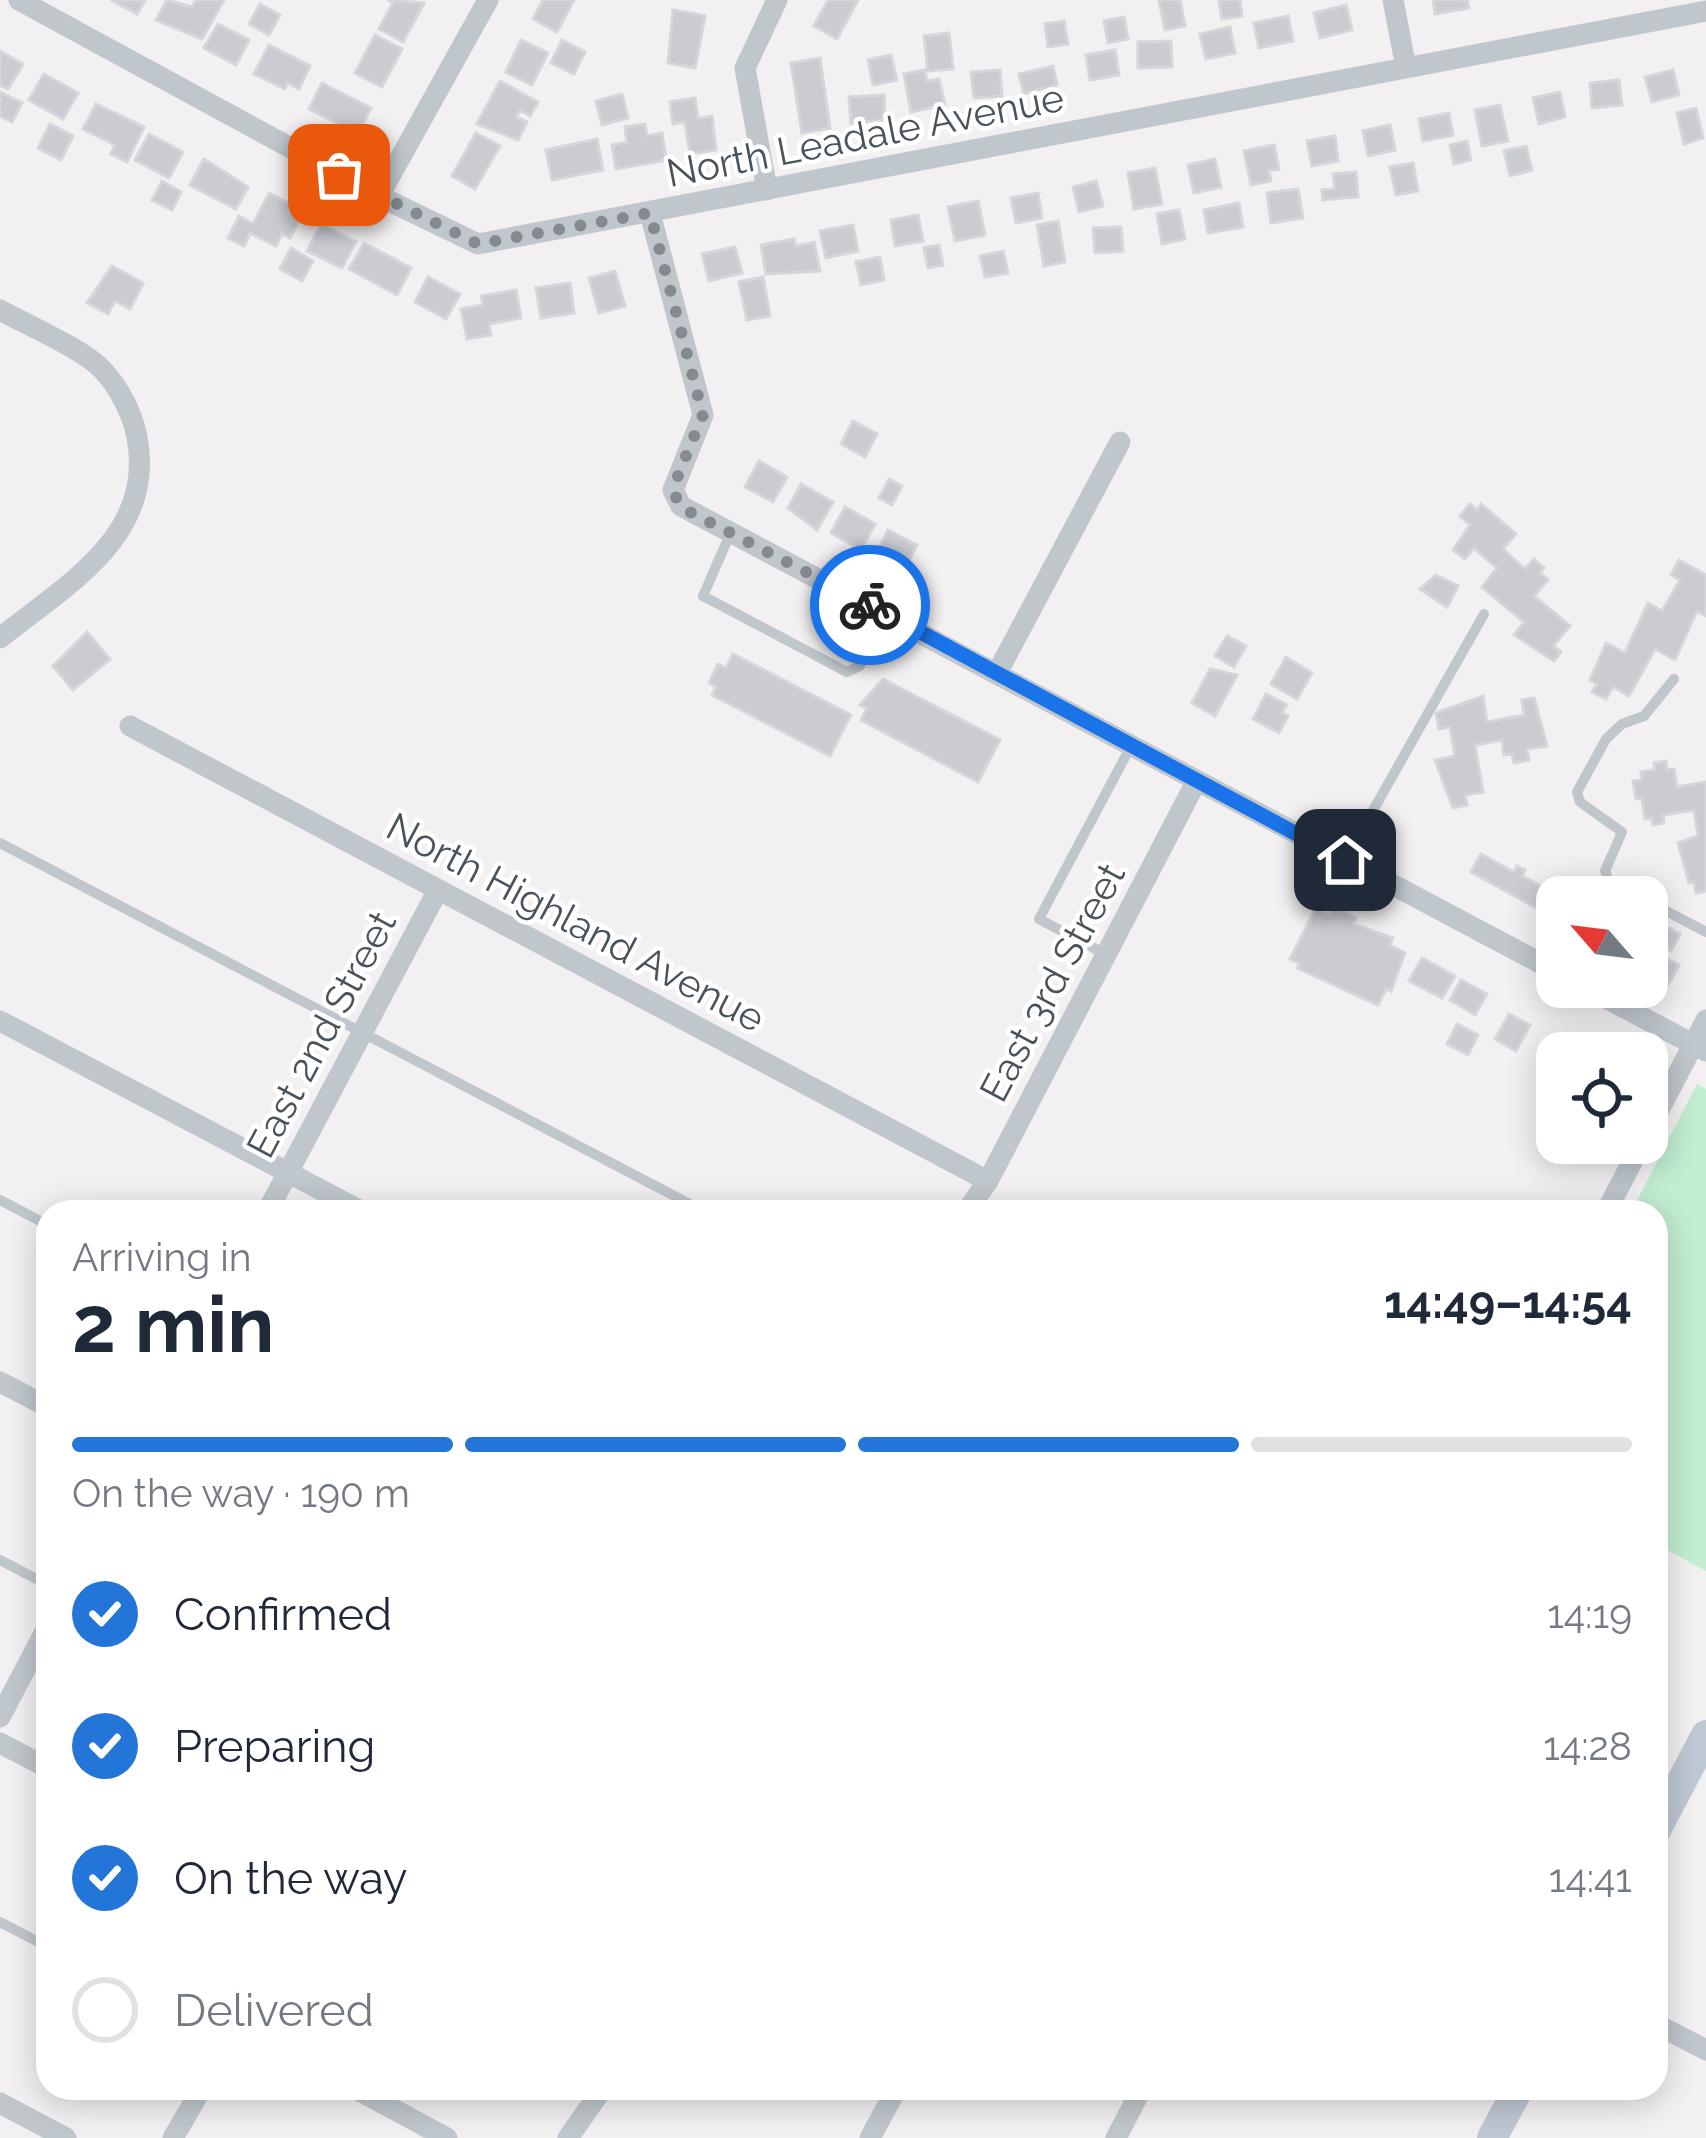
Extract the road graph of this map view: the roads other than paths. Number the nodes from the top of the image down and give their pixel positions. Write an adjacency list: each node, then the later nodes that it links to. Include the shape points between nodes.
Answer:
1 (19, 0): 8 (street, North Leadale Avenue)
2 (488, 0): 8 (street)
3 (776, 0): 7 (street, via 745,68)
4 (1393, 0): 6 (street)
5 (1706, 11): 6 (street, North Leadale Avenue)
6 (1406, 68): 7 (street, North Leadale Avenue)
7 (767, 190): 9 (street, North Leadale Avenue)
8 (380, 196): 9 (street, North Leadale Avenue, via 478,244)
9 (650, 213): 12 (street, via 703,415 673,490 690,512)
10 (0, 310): 15 (street, via 104,371 134,421 140,452 135,502 117,539)
11 (1120, 442): 16 (street)
12 (731, 532): 13 (street); 13 (lane, via 703,596 847,672 860,666)
13 (887, 614): 16 (street)
14 (1484, 614): 22 (lane)
15 (0, 638)
16 (997, 673): 19 (street)
17 (1674, 679): 23 (lane, via 1644,716 1606,739 1576,792 1622,832)
18 (130, 726): 24 (street, North Highland Avenue)
19 (1131, 746): 20 (street); 27 (lane, via 1040,920)
20 (1196, 782): 22 (street); 27 (street, East 3rd Street)
21 (0, 843): 32 (lane)
22 (1345, 860): 28 (street)
23 (1607, 876)
24 (438, 890): 32 (street, East 2nd Street); 37 (street, North Highland Avenue)
25 (1668, 913): 26 (lane)
26 (1706, 932)
27 (1108, 956): 37 (street, East 3rd Street)
28 (1536, 961)
29 (1624, 1008): 33 (street)
30 (1706, 1020): 33 (street)
31 (0, 1021): 36 (street)
32 (362, 1033): 36 (street, East 2nd Street); 41 (lane)
33 (1699, 1048): 34 (street)
34 (1668, 1098)
35 (1631, 1164): 43 (street)
36 (288, 1172): 39 (street, East 2nd Street); 40 (street)
37 (988, 1180): 42 (street, East 3rd Street)
38 (0, 1200): 44 (lane)
39 (273, 1200)
40 (340, 1200)
41 (682, 1200)
42 (974, 1200)
43 (1612, 1200)
44 (36, 1220)
45 (0, 1382): 46 (street)
46 (36, 1401)
47 (0, 1560): 48 (lane)
48 (36, 1579)
49 (36, 1649): 50 (street)
50 (0, 1718)
51 (1706, 1735): 54 (main road)
52 (0, 1743): 53 (street)
53 (36, 1762)
54 (1668, 1801)
55 (0, 1922): 56 (lane)
56 (36, 1941)
57 (1668, 2030): 58 (street)
58 (1706, 2050)
59 (195, 2100): 67 (street)
60 (376, 2100): 68 (street)
61 (595, 2100): 69 (street)
62 (891, 2100): 70 (street)
63 (1136, 2100): 71 (street)
64 (1513, 2100): 72 (main road)
65 (0, 2103): 66 (street)
66 (66, 2138)
67 (173, 2138)
68 (447, 2138)
69 (568, 2138)
70 (870, 2138)
71 (1116, 2138)
72 (1492, 2138)

